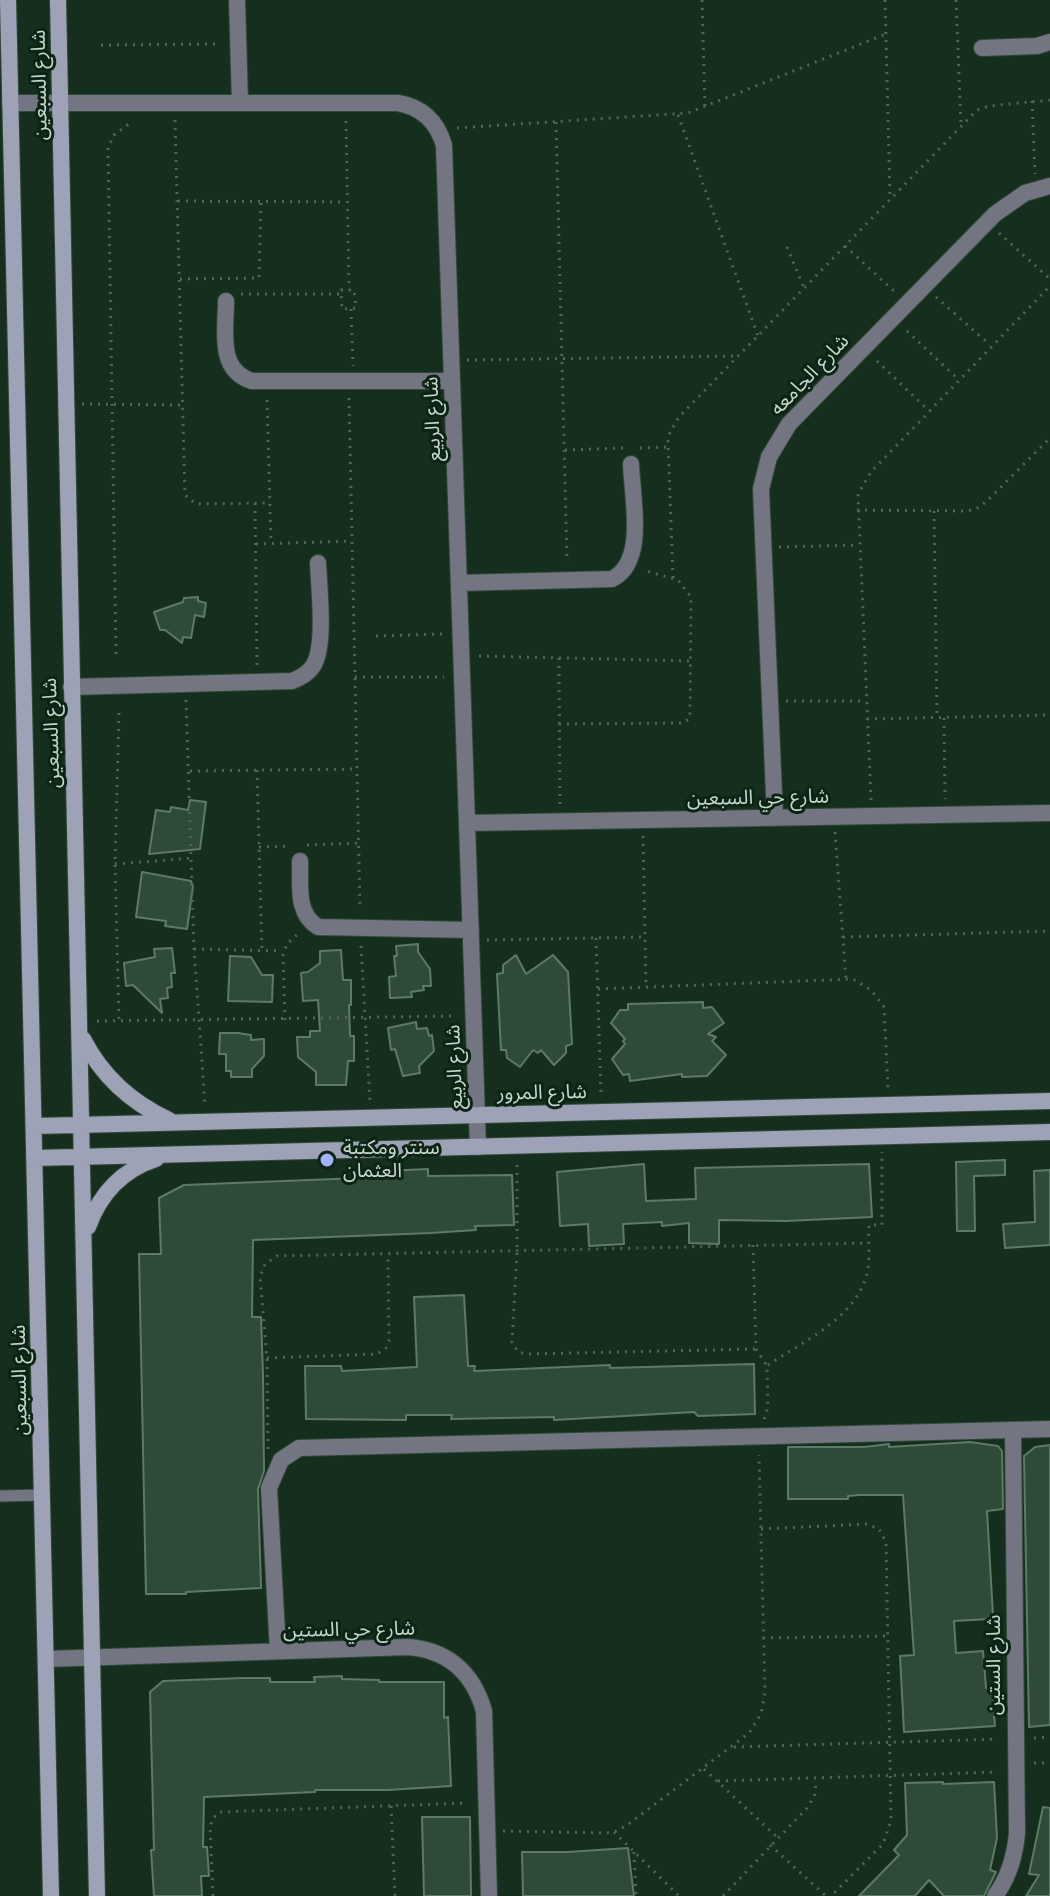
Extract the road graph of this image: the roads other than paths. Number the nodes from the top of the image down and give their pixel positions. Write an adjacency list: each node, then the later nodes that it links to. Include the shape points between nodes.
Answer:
1 (8, 0): 7 (main road, شارع السبعين)
2 (58, 0): 6 (main road, شارع السبعين)
3 (237, 0): 8 (street)
4 (1050, 42): 5 (street)
5 (982, 48)
6 (60, 102): 7 (street); 8 (street); 15 (main road, شارع السبعين)
7 (10, 103): 26 (main road, شارع السبعين)
8 (240, 103): 11 (street, شارع الربيع, via 408,104 437,129 444,145)
9 (1043, 187): 17 (street, شارع الجامعه, via 1004,206 789,424 774,448 761,489)
10 (233, 298): 11 (street, via 228,362 245,379)
11 (452, 381): 14 (street, شارع الربيع)
12 (631, 464): 14 (street, via 634,549 628,567 612,579)
13 (318, 563): 15 (street, via 317,659 292,681)
14 (459, 583): 18 (street, شارع الربيع)
15 (71, 687): 21 (main road, شارع السبعين)
16 (1050, 813): 17 (street, شارع حي السبعين)
17 (775, 818): 18 (street, شارع حي السبعين)
18 (467, 823): 20 (street, شارع الربيع)
19 (300, 861): 20 (street, via 301,904 311,923)
20 (471, 935): 23 (street, شارع الربيع)
21 (81, 1029): 24 (main road, via 98,1064 120,1088); 25 (main road, شارع السبعين)
22 (1050, 1101): 23 (main road, شارع المرور)
23 (477, 1115): 24 (main road, شارع المرور); 28 (street, شارع الربيع)
24 (174, 1122): 25 (main road, شارع المرور)
25 (83, 1125): 26 (main road, شارع المرور); 30 (main road, شارع السبعين)
26 (35, 1126): 31 (main road, شارع السبعين)
27 (1050, 1132): 28 (main road)
28 (478, 1147): 29 (main road)
29 (177, 1155): 30 (main road); 32 (main road, via 133,1169 109,1189 93,1215)
30 (83, 1157): 31 (main road); 32 (main road, شارع السبعين)
31 (35, 1158): 35 (main road, شارع السبعين)
32 (85, 1245): 38 (main road, شارع السبعين)
33 (1050, 1429): 34 (street)
34 (1013, 1430): 37 (street, via 299,1448 281,1460 269,1488); 43 (street, شارع الستين, via 1016,1847)
35 (42, 1495): 36 (lane); 39 (main road, شارع السبعين)
36 (0, 1496)
37 (278, 1651): 38 (street, شارع حي الستين); 42 (street, شارع حي الستين, via 421,1648 447,1657 468,1675 484,1711)
38 (92, 1657): 39 (street, شارع حي الستين); 41 (main road, شارع السبعين)
39 (46, 1659): 40 (main road, شارع السبعين)
40 (51, 1896)
41 (97, 1896)
42 (489, 1896)
43 (995, 1896)

